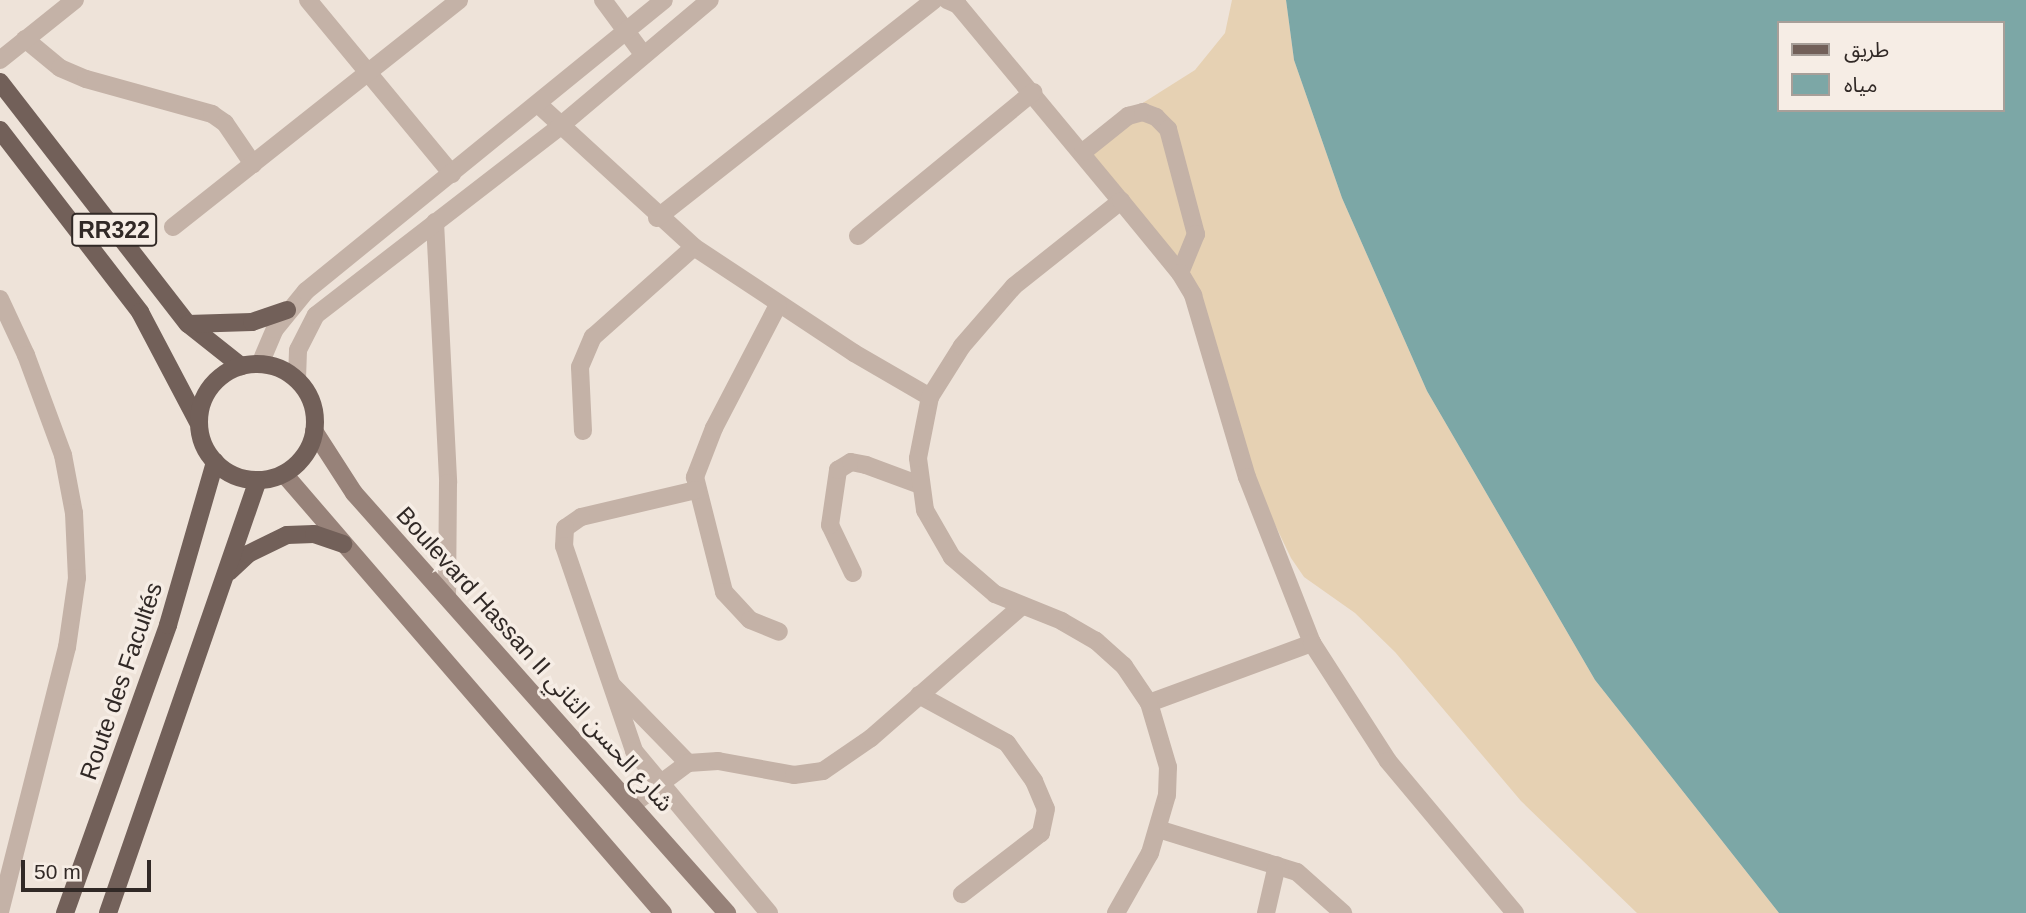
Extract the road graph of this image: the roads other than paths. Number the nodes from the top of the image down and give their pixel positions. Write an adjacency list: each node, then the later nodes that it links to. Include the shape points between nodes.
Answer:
1 (75, 0): 10 (street)
2 (308, 0): 13 (street)
3 (459, 0): 13 (street)
4 (603, 0): 9 (street)
5 (664, 0): 9 (street)
6 (710, 0): 11 (street)
7 (934, 0): 23 (street)
8 (947, 0): 15 (street, via 958,5)
9 (626, 30): 11 (street); 16 (street)
10 (25, 39): 12 (street); 20 (street, via 60,68 86,79 212,114 225,123)
11 (643, 54): 17 (street)
12 (0, 60)
13 (370, 71): 20 (street); 21 (street)
14 (0, 82): 32 (main road, RR322)
15 (1032, 92): 19 (street); 26 (street)
16 (538, 104): 17 (street); 21 (street)
17 (559, 127): 23 (street); 24 (street)
18 (0, 130): 37 (main road, RR322, via 140,312)
19 (1083, 152): 22 (street); 28 (street, via 1128,116 1143,112 1168,129 1196,234)
20 (253, 164): 25 (street)
21 (452, 174): 31 (street)
22 (1121, 201): 28 (street); 36 (street, via 1014,286 962,346)
23 (657, 218): 27 (street)
24 (435, 222): 35 (street, via 316,315 298,349); 48 (street, via 448,483)
25 (173, 227)
26 (858, 236)
27 (694, 247): 30 (street); 39 (street, via 593,337 580,367)
28 (1180, 273): 51 (street, via 1202,324 1247,477)
29 (0, 299): 61 (street, via 63,455 74,513 76,578 67,647)
30 (778, 304): 36 (street); 44 (street, via 700,457)
31 (287, 310): 32 (main road, via 252,322); 33 (street)
32 (188, 324): 34 (main road, RR322)
33 (260, 363): 34 (main road); 35 (main road)
34 (241, 366): 37 (main road, via 210,388)
35 (297, 379): 38 (main road, via 314,412)
36 (930, 397): 43 (street, via 921,437)
37 (199, 424): 40 (main road, RR322, via 203,445)
38 (314, 430): 41 (main road, via 309,448); 48 (main road, Boulevard Hassan II شارع الحسن الثاني, via 354,493)
39 (583, 431)
40 (215, 462): 42 (main road, via 229,473); 62 (main road, Route des Facultés, via 168,625)
41 (284, 474): 42 (main road); 45 (main road)
42 (257, 483): 47 (main road)
43 (919, 485): 46 (street, via 851,462 838,470 830,525); 49 (street, via 935,534 952,557 995,594)
44 (695, 490): 50 (street, via 724,592 750,620); 52 (street, via 581,517 565,528 564,546)
45 (343, 544): 47 (main road, via 314,534 287,535 248,554); 64 (main road)
46 (853, 573)
47 (226, 575): 63 (main road)
48 (447, 597): 57 (main road, Boulevard Hassan II شارع الحسن الثاني)
49 (1022, 606): 53 (street); 54 (street, via 1062,621 1096,641 1124,666)
50 (779, 632)
51 (1312, 643): 54 (street); 70 (street, via 1388,761)
52 (608, 681): 55 (street); 56 (street, via 634,751)
53 (919, 695): 55 (street, via 871,738 823,771 794,775 718,761); 60 (street, via 1007,743 1034,781 1046,808 1041,833)
54 (1149, 703): 58 (street, via 1168,767)
55 (688, 762): 56 (street)
56 (661, 781): 57 (street); 66 (street)
57 (633, 804): 65 (main road, Boulevard Hassan II شارع الحسن الثاني)
58 (1158, 829): 59 (street); 67 (street, via 1138,881)
59 (1277, 866): 68 (street); 69 (street, via 1313,882)
60 (962, 894)
61 (0, 912)
62 (65, 913)
63 (108, 913)
64 (663, 913)
65 (727, 913)
66 (769, 913)
67 (1116, 913)
68 (1266, 913)
69 (1343, 913)
70 (1515, 913)

